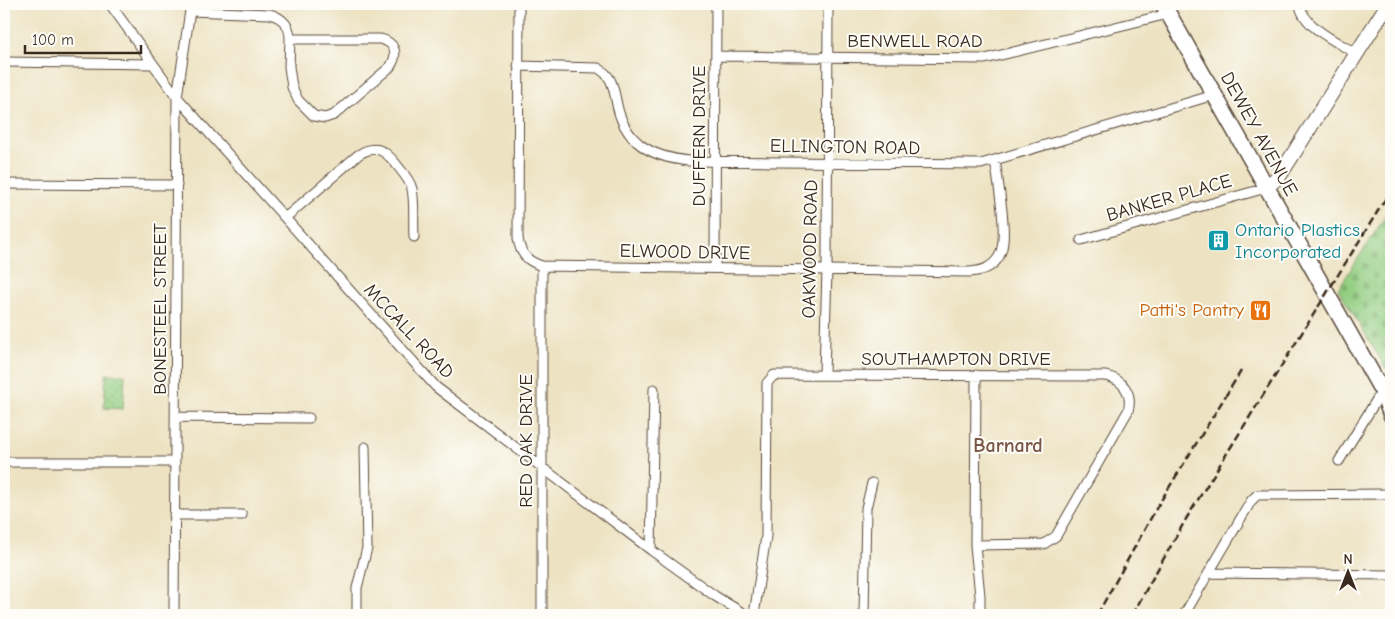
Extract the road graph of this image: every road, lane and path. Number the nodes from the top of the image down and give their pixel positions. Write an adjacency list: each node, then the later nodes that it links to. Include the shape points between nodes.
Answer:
1 (110, 4): 14 (street, MCCALL ROAD)
2 (519, 4): 15 (street)
3 (716, 4): 11 (street, DUFFERN DRIVE)
4 (828, 4): 12 (street, OAKWOOD ROAD)
5 (1300, 4): 10 (street, via 1305,18 1312,25)
6 (1388, 4): 10 (street)
7 (190, 7): 9 (street, via 277,16 287,24); 17 (street, BONESTEEL STREET)
8 (1166, 9): 12 (street, BENWELL ROAD, via 985,58); 16 (main road, DEWEY AVENUE)
9 (290, 39): 9 (street, via 387,40 392,44 394,61 334,115 314,116 302,106 292,87)
10 (1357, 54): 23 (street, via 1280,175)
11 (716, 56): 12 (street, BENWELL ROAD); 19 (street, DUFFERN DRIVE)
12 (828, 57): 20 (street, OAKWOOD ROAD)
13 (4, 62): 14 (street)
14 (152, 64): 17 (street, MCCALL ROAD)
15 (518, 66): 19 (street, ELLINGTON ROAD, via 598,68 609,76 622,122 642,146 671,159); 27 (street, via 519,249 525,258)
16 (1214, 95): 18 (street, ELLINGTON ROAD); 23 (main road, DEWEY AVENUE)
17 (177, 97): 22 (street, BONESTEEL STREET); 24 (street, MCCALL ROAD)
18 (995, 161): 20 (street, ELLINGTON ROAD, via 971,165); 29 (street, ELWOOD DRIVE, via 1004,236 1001,253 994,264 969,272)
19 (715, 162): 20 (street, ELLINGTON ROAD); 28 (street, DUFFERN DRIVE)
20 (828, 163): 29 (street, OAKWOOD ROAD)
21 (4, 184): 22 (street)
22 (177, 185): 35 (street, BONESTEEL STREET)
23 (1266, 188): 26 (street, BANKER PLACE); 33 (main road, DEWEY AVENUE)
24 (284, 218): 25 (street, via 358,155 372,149 379,150 393,160 411,187); 41 (street, MCCALL ROAD, via 436,387)
25 (414, 237)
26 (1081, 240)
27 (542, 266): 28 (street, ELWOOD DRIVE); 41 (street, RED OAK DRIVE)
28 (715, 268): 29 (street, ELWOOD DRIVE)
29 (827, 270): 30 (street, OAKWOOD ROAD)
30 (824, 374): 31 (street, SOUTHAMPTON DRIVE); 54 (street, SOUTHAMPTON DRIVE, via 780,374 774,375 767,383 766,536)
31 (976, 375): 46 (street); 46 (street, SOUTHAMPTON DRIVE, via 1113,377 1122,383 1130,401 1126,417 1052,540 1032,546)
32 (654, 389): 47 (street)
33 (1382, 391): 34 (main road, DEWEY AVENUE); 38 (street)
34 (1391, 415)
35 (175, 417): 36 (street); 40 (street, BONESTEEL STREET)
36 (309, 418)
37 (365, 447): 51 (street, via 367,548 357,588)
38 (1339, 461)
39 (4, 462): 40 (street)
40 (175, 462): 44 (street, BONESTEEL STREET)
41 (543, 468): 47 (street, MCCALL ROAD); 52 (street, RED OAK DRIVE)
42 (872, 483): 55 (street, via 866,508)
43 (1391, 494): 48 (street, via 1257,496 1251,501)
44 (174, 515): 45 (street); 50 (street, BONESTEEL STREET)
45 (242, 515)
46 (975, 545): 56 (street)
47 (651, 550): 53 (street, MCCALL ROAD)
48 (1210, 573): 49 (street); 57 (street)
49 (1391, 575)
50 (174, 615)
51 (357, 615)
52 (542, 615)
53 (746, 615)
54 (754, 615)
55 (864, 615)
56 (980, 615)
57 (1184, 615)

